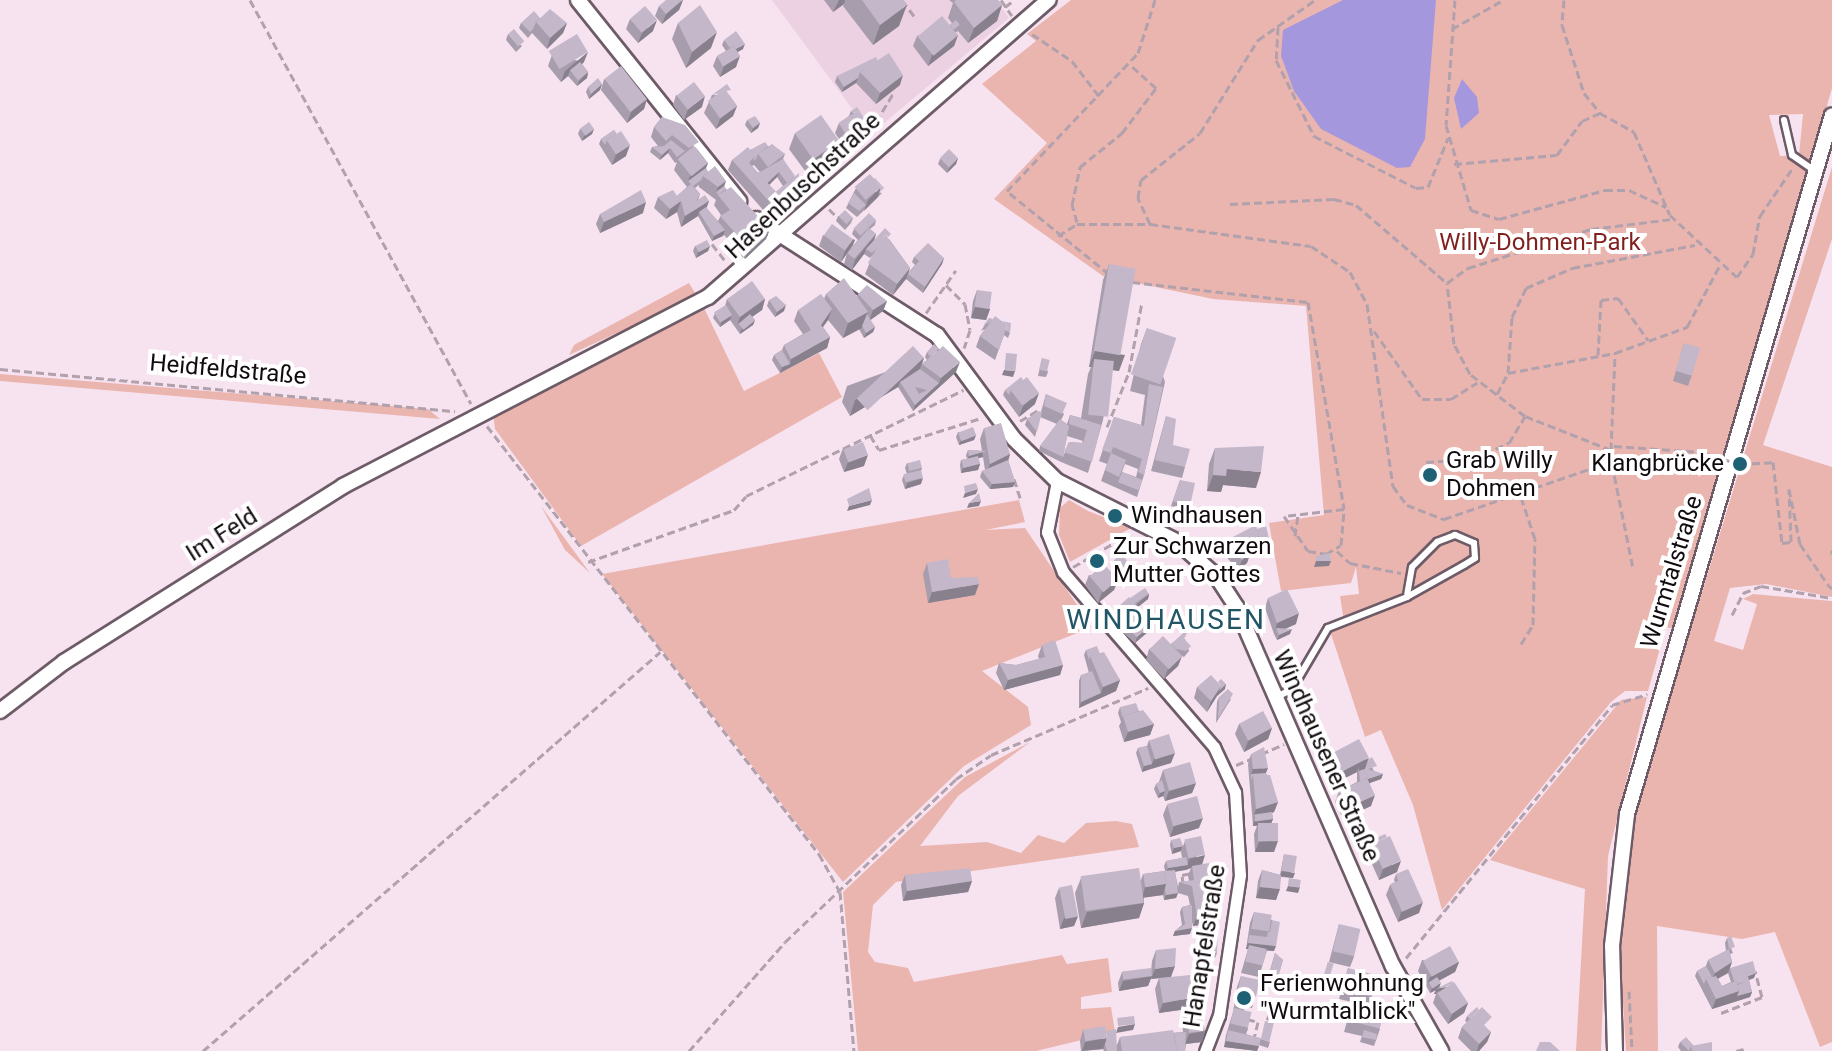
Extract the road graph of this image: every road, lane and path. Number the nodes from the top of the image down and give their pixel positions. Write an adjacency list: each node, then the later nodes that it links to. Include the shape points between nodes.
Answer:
1 (250, 0): 57 (path)
2 (578, 0): 34 (street, Windhausener Straße, via 738,200)
3 (902, 0): 13 (path)
4 (1001, 0): 12 (path)
5 (1014, 0): 12 (path)
6 (1049, 0): 14 (street, Hasenbuschstraße)
7 (1155, 0): 17 (path)
8 (1315, 0): 15 (path)
9 (1455, 0): 16 (path)
10 (1503, 0): 16 (path)
11 (1564, 0): 20 (path, via 1562,25 1584,93)
12 (1005, 7): 14 (path)
13 (915, 17)
14 (1018, 25): 19 (path, via 1072,61); 34 (street, Hasenbuschstraße)
15 (1278, 27): 24 (path, via 1276,60 1314,136 1416,188 1428,187); 32 (path, via 1245,56 1200,133 1141,180 1138,198)
16 (1452, 29): 24 (path)
17 (1129, 64): 19 (path); 31 (path, via 1156,88 1122,133 1080,167 1072,205)
18 (893, 94): 23 (path)
19 (1099, 96): 33 (path, via 1007,191)
20 (1600, 113): 26 (path, via 1582,121 1557,155); 29 (path, via 1634,132)
21 (1832, 115): 27 (street, Wurmtalstraße)
22 (1784, 120): 25 (lane)
23 (876, 122)
24 (1448, 138): 26 (path)
25 (1798, 163): 27 (lane); 37 (path, via 1760,216 1748,266 1737,277)
26 (1454, 164): 29 (path, via 1461,194 1485,217 1605,190 1629,190)
27 (1815, 171): 87 (street, Wurmtalstraße)
28 (1230, 204): 40 (path, via 1334,199 1356,205)
29 (1669, 208): 30 (path)
30 (1673, 219): 36 (path); 40 (path, via 1591,229 1468,268)
31 (1077, 224): 32 (path); 33 (path)
32 (1150, 224): 44 (path, via 1326,253 1360,288)
33 (1058, 236): 71 (path, via 1106,273 1135,283 1308,302)
34 (783, 239): 39 (street, Hasenbuschstraße); 43 (street, Windhausener Straße)
35 (712, 244): 39 (path)
36 (1695, 245): 37 (path); 50 (path, via 1592,262 1526,288 1512,317)
37 (1720, 265): 45 (path, via 1687,327)
38 (956, 270): 41 (path)
39 (737, 277): 57 (street, Hasenbuschstraße)
40 (1447, 283): 51 (path, via 1454,344)
41 (946, 285): 43 (path); 48 (path, via 962,295 970,330)
42 (1142, 302): 59 (path, via 1129,372)
43 (920, 323): 48 (street, Windhausener Straße)
44 (1372, 328): 51 (path, via 1422,399 1451,399); 69 (path, via 1387,465 1407,505 1444,519)
45 (1649, 341): 46 (path); 47 (path, via 1618,298 1601,300)
46 (1615, 353): 47 (path); 62 (path, via 1608,417)
47 (1598, 355): 50 (path)
48 (958, 356): 52 (street, Windhausener Straße)
49 (0, 369): 54 (path, Heidfeldstraße)
50 (1508, 373): 53 (path)
51 (1478, 382): 53 (path)
52 (977, 383): 56 (street, Windhausener Straße); 61 (path)
53 (1497, 394): 58 (path)
54 (452, 409)
55 (1038, 410): 60 (path)
56 (995, 411): 60 (street, Windhausener Straße); 61 (path, via 879,450)
57 (476, 412): 76 (path); 89 (street, Im Feld, via 216,563)
58 (1525, 416): 62 (path); 64 (path, via 1509,443 1474,459)
59 (1107, 427)
60 (1007, 430): 68 (street, Windhausener Straße)
61 (870, 435): 76 (path, via 746,496 734,510)
62 (1612, 448): 65 (path); 80 (path, bridge, via 1702,452 1740,464 1773,462 1782,543 1791,542 1789,489 1800,544)
63 (1746, 448): 67 (path)
64 (1426, 462)
65 (1612, 464): 69 (path, via 1555,477); 77 (path)
66 (1011, 468): 70 (path)
67 (1737, 477)
68 (1057, 481): 73 (street, Windhausener Straße); 79 (street, via 1047,532)
69 (1521, 497): 84 (path, via 1535,539 1533,625)
70 (1020, 498)
71 (1344, 509): 72 (path); 75 (path, via 1346,530)
72 (1298, 514): 74 (path); 74 (path, via 1284,516)
73 (1142, 523): 79 (path); 88 (street, Windhausener Straße, via 1189,549 1217,577)
74 (1295, 536): 75 (path, via 1316,554)
75 (1337, 551): 78 (path, via 1350,563)
76 (588, 562): 85 (path)
77 (1633, 568)
78 (1393, 571)
79 (1063, 572): 86 (street)
80 (1831, 587)
81 (1407, 594): 81 (lane, via 1475,558 1474,543 1455,535 1437,542 1412,567); 88 (lane, via 1328,628 1292,689)
82 (1832, 598): 83 (path, via 1761,586 1743,593)
83 (1732, 615)
84 (1521, 644)
85 (660, 652): 94 (path, via 810,842); 103 (path)
86 (1155, 685): 91 (street); 94 (path, via 974,766)
87 (1658, 696): 96 (path, via 1625,695 1612,705); 107 (street, Wurmtalstraße, via 1618,861)
88 (1277, 697): 96 (street, Windhausener Straße)
89 (0, 711)
90 (1274, 748): 91 (path)
91 (1228, 769): 92 (street, Hanapfelstraße)
92 (1241, 867): 93 (path, via 1182,875); 98 (street, Hanapfelstraße)
93 (1183, 884)
94 (840, 892): 104 (path); 105 (path)
95 (1753, 964): 99 (path, via 1762,997)
96 (1393, 966): 106 (street, Windhausener Straße)
97 (1628, 986): 108 (path)
98 (1220, 1012): 100 (path, via 1258,1022); 101 (street, Hanapfelstraße)
99 (1721, 1013)
100 (1254, 1039)
101 (1210, 1049)
102 (1744, 1049): 109 (path)
103 (203, 1051)
104 (689, 1051)
105 (854, 1051)
106 (1441, 1051)
107 (1615, 1051)
108 (1632, 1051)
109 (1736, 1051)

